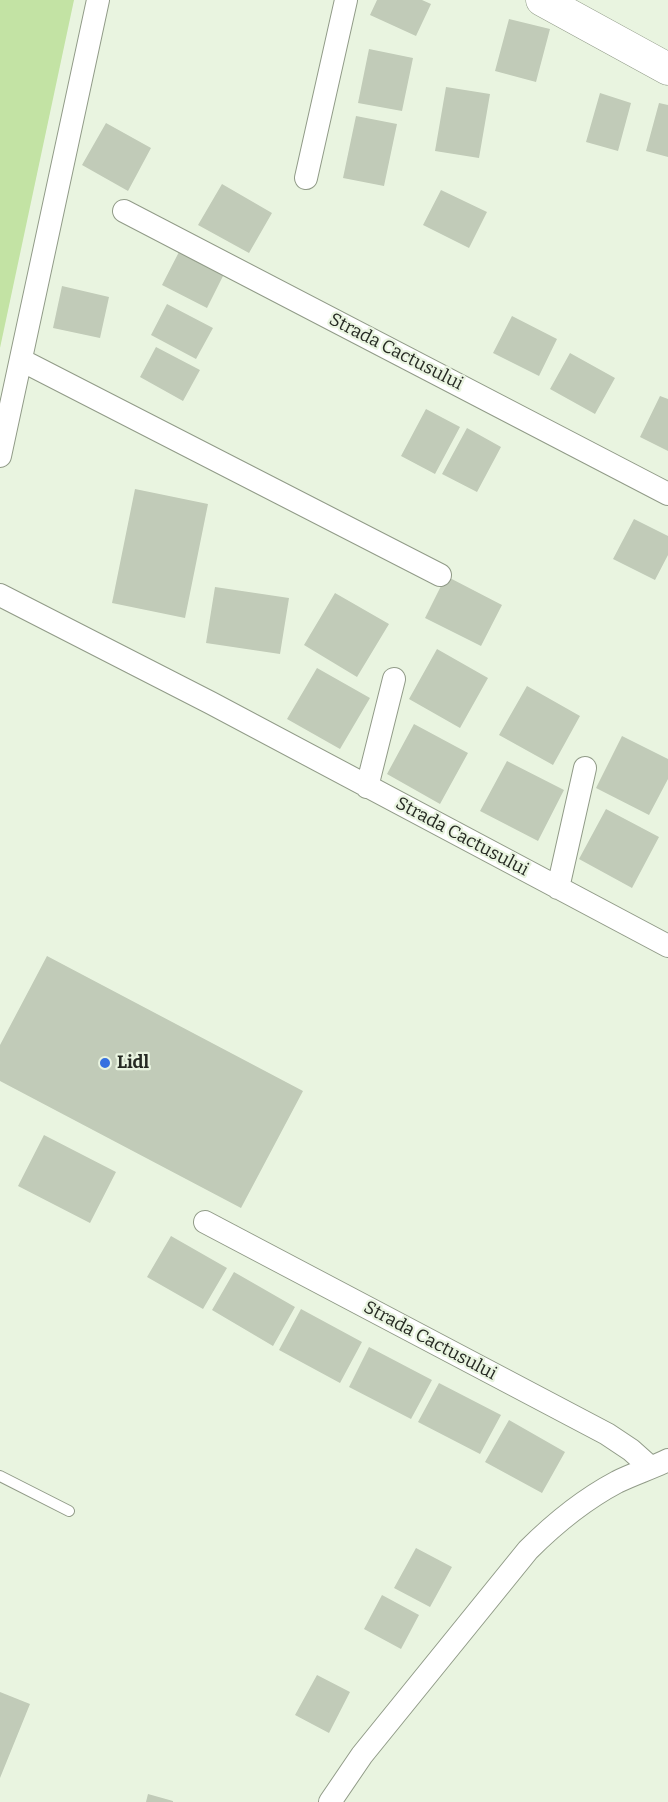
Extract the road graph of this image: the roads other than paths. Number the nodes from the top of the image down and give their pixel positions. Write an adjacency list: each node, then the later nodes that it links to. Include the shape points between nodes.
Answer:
1 (98, 0): 7 (street)
2 (346, 0): 5 (street)
3 (542, 0): 4 (street)
4 (668, 69)
5 (306, 178)
6 (124, 211): 9 (street, Strada Cactusului)
7 (21, 360): 8 (street); 10 (street)
8 (0, 456)
9 (668, 494)
10 (440, 575)
11 (0, 595): 14 (street, Strada Cactusului)
12 (394, 679): 14 (street)
13 (585, 768): 15 (street)
14 (367, 787): 15 (street, Strada Cactusului)
15 (558, 888): 16 (street, Strada Cactusului)
16 (668, 946)
17 (205, 1222): 18 (street, Strada Cactusului)
18 (659, 1464): 21 (street, via 616,1482 580,1504 528,1550 362,1755)
19 (0, 1476): 20 (lane)
20 (69, 1511)
21 (330, 1802)

